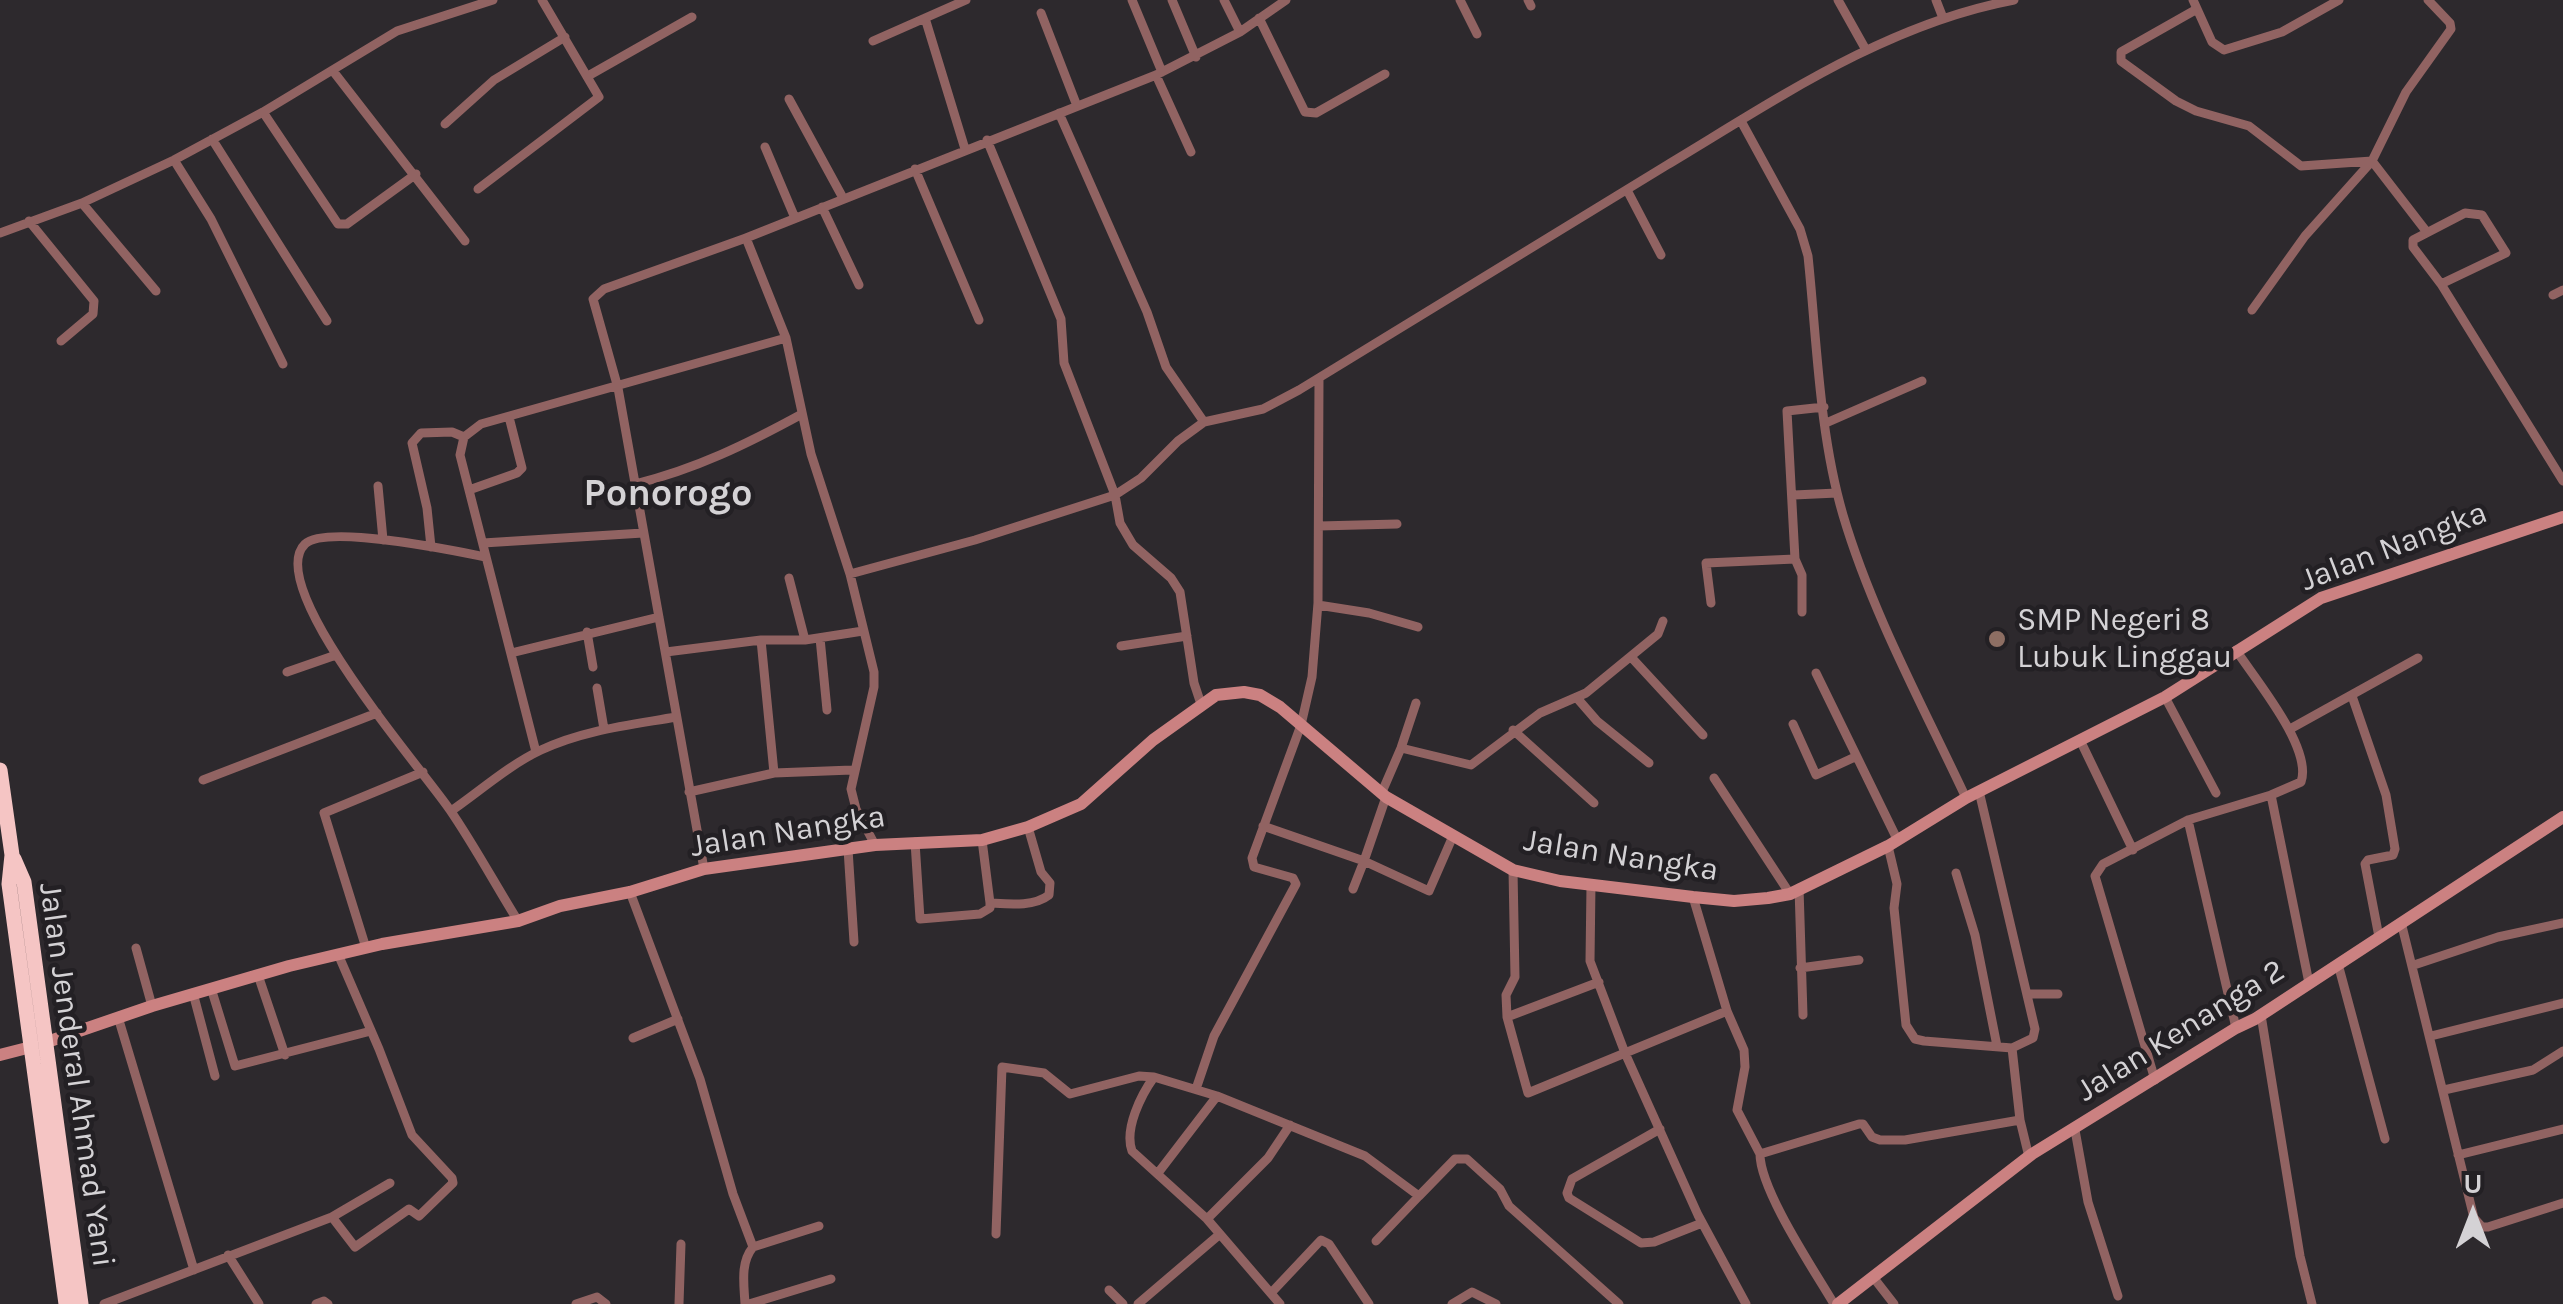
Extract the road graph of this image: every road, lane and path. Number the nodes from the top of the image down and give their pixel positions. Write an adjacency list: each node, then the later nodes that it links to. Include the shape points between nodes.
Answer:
1 (493, 0): 14 (street)
2 (542, 0): 24 (street)
3 (966, 0): 19 (street)
4 (1132, 0): 29 (street)
5 (1172, 0): 27 (street)
6 (1224, 0): 22 (street)
7 (1285, 0): 20 (street)
8 (1460, 0): 23 (street)
9 (1838, 0): 26 (street)
10 (1936, 0): 21 (street)
11 (2014, 0): 15 (street)
12 (2428, 0): 44 (street, via 2452,28 2406,92)
13 (2335, 1): 16 (street, via 2282,32 2224,50 2212,42)
14 (482, 2): 28 (street, via 408,26)
15 (1988, 2): 21 (street)
16 (2195, 4): 44 (street, via 2121,52 2121,60 2176,101 2249,126 2301,166)
17 (1041, 13): 33 (street)
18 (692, 18): 31 (street)
19 (924, 18): 25 (street); 41 (street)
20 (1259, 18): 22 (street); 30 (street, via 1305,112)
21 (1942, 18): 26 (street)
22 (1240, 32): 27 (street)
23 (1477, 34)
24 (565, 37): 31 (street); 37 (street, via 494,80)
25 (873, 41)
26 (1866, 50): 36 (street)
27 (1196, 57): 29 (street)
28 (333, 71): 34 (street); 46 (street)
29 (1159, 73): 33 (street); 42 (street)
30 (1385, 74)
31 (588, 76): 47 (street, via 599,93 594,102)
32 (789, 99): 49 (street)
33 (1076, 106): 35 (street)
34 (263, 112): 38 (street); 46 (street, via 338,224)
35 (1059, 112): 39 (street); 74 (street, via 1166,367)
36 (1741, 121): 48 (street); 71 (street, via 1808,256)
37 (445, 124)
38 (212, 140): 43 (street); 63 (street)
39 (987, 140): 41 (street); 82 (street, via 1060,319 1064,363)
40 (765, 147): 52 (street)
41 (965, 149): 45 (street)
42 (1190, 152)
43 (174, 160): 50 (street); 67 (street)
44 (2372, 161): 54 (street); 62 (street, via 2304,236)
45 (915, 169): 49 (street); 64 (street)
46 (416, 174): 57 (street)
47 (478, 189)
48 (1627, 190): 58 (street); 68 (street)
49 (843, 198): 51 (street)
50 (82, 203): 53 (street); 61 (street)
51 (822, 207): 52 (street); 60 (street)
52 (795, 218): 56 (street)
53 (28, 221): 55 (street); 66 (street, via 94,301 94,314)
54 (2426, 231): 59 (street, via 2413,246); 59 (street, via 2476,213 2505,250)
55 (0, 233)
56 (746, 238): 65 (street); 70 (street, via 598,292 594,307)
57 (465, 241)
58 (1661, 255)
59 (2440, 284): 77 (street)
60 (859, 285)
61 (156, 291)
62 (2252, 310)
63 (327, 320)
64 (980, 320)
65 (786, 338): 70 (street); 72 (street)
66 (61, 341)
67 (284, 364)
68 (1319, 378): 74 (street, via 1264,409); 86 (street)
69 (1922, 381): 75 (street)
70 (618, 388): 73 (street); 78 (street)
71 (1824, 408): 75 (street); 83 (street, via 1788,411)
72 (802, 414): 78 (street, via 712,460); 93 (street)
73 (509, 417): 76 (street); 80 (street, via 522,468)
74 (1204, 422): 82 (street)
75 (1826, 423): 81 (street)
76 (464, 437): 80 (street, via 460,455); 90 (street, via 435,430 421,432 412,443)
77 (2563, 481)
78 (635, 484): 87 (street)
79 (378, 486): 88 (street)
80 (469, 490): 89 (street)
81 (1837, 493): 83 (street); 146 (street, via 1868,583)
82 (1114, 495): 93 (street); 103 (street, via 1125,535 1176,584)
83 (1794, 495): 92 (street)
84 (2563, 516): 108 (street, Jalan Nangka, via 2321,598)
85 (1397, 524): 86 (street)
86 (1319, 526): 96 (street)
87 (644, 533): 89 (street); 98 (street)
88 (384, 540): 90 (street); 111 (street, via 314,538 299,554 308,606)
89 (483, 543): 91 (street)
90 (431, 547): 91 (street)
91 (486, 557): 110 (street)
92 (1796, 560): 95 (street, via 1706,563); 97 (street)
93 (850, 574): 101 (street)
94 (789, 578): 106 (street)
95 (1710, 603)
96 (1318, 605): 100 (street); 127 (street)
97 (1802, 612)
98 (660, 617): 102 (street); 109 (street)
99 (1663, 621): 112 (street)
100 (1418, 628)
101 (863, 631): 104 (street); 138 (street, via 874,687)
102 (588, 632): 110 (street); 114 (street)
103 (1187, 636): 107 (street); 122 (street)
104 (820, 638): 106 (street); 123 (street)
105 (760, 640): 106 (street); 109 (street); 140 (street)
106 (805, 640)
107 (1121, 646)
108 (2236, 650): 119 (street, Jalan Nangka); 128 (street)
109 (666, 652): 125 (street)
110 (511, 653): 134 (street)
111 (336, 655): 115 (street); 124 (street)
112 (1631, 656): 120 (street); 131 (street)
113 (2418, 658): 118 (street)
114 (594, 667)
115 (287, 672)
116 (1816, 673): 135 (street)
117 (597, 688): 129 (street)
118 (2352, 696): 128 (street); 174 (street, via 2386,796 2395,851 2365,864)
119 (2165, 697): 132 (street, Jalan Nangka); 144 (street)
120 (1577, 698): 130 (street); 136 (street)
121 (1416, 703): 133 (street)
122 (1201, 704): 127 (street, Jalan Nangka, via 1216,695 1260,695); 153 (street, Jalan Nangka, via 1091,798)
123 (827, 710)
124 (377, 713): 139 (street); 142 (street)
125 (676, 718): 129 (street); 143 (street)
126 (1793, 724): 135 (street, via 1816,776)
127 (1302, 725): 145 (street, Jalan Nangka); 152 (street)
128 (2290, 729): 147 (street, via 2304,775)
129 (604, 730): 134 (street)
130 (1514, 730): 133 (street, via 1471,765); 148 (street)
131 (1704, 735)
132 (2080, 740): 146 (street, Jalan Nangka); 160 (street)
133 (1401, 748): 145 (street)
134 (536, 752): 149 (street)
135 (1856, 758): 157 (street)
136 (1649, 763)
137 (0, 770): 202 (highway, Jalan Jenderal Ahmad Yani, via 12,855 9,884)
138 (852, 770): 140 (street); 158 (street, via 856,808)
139 (422, 772): 149 (street); 177 (street, via 324,813)
140 (774, 774): 143 (street)
141 (1714, 778): 167 (street)
142 (203, 780)
143 (690, 792): 162 (street)
144 (2216, 793)
145 (1384, 794): 154 (street, Jalan Nangka); 161 (street)
146 (1972, 794): 157 (street, Jalan Nangka); 188 (street)
147 (2271, 795): 151 (street); 185 (street)
148 (1594, 804)
149 (451, 810): 171 (street)
150 (2563, 816): 172 (street, Jalan Kenanga 2)
151 (2188, 820): 160 (street); 198 (street)
152 (1263, 826): 161 (street); 212 (street, via 1252,864 1296,884 1214,1036)
153 (1028, 827): 155 (street, Jalan Nangka); 170 (street, via 1049,895)
154 (1453, 836): 161 (street, via 1429,891); 163 (street, Jalan Nangka)
155 (982, 840): 156 (street, Jalan Nangka); 170 (street)
156 (914, 842): 158 (street, Jalan Nangka); 170 (street, via 920,919 980,914)
157 (1892, 842): 167 (street, Jalan Nangka); 203 (street, via 1910,1034 1924,1042)
158 (875, 845): 159 (street, Jalan Nangka)
159 (848, 848): 162 (street, Jalan Nangka); 175 (street)
160 (2132, 850): 211 (street, via 2098,866 2096,883)
161 (1364, 861): 166 (street)
162 (704, 869): 168 (street, Jalan Nangka)
163 (1513, 870): 165 (street, Jalan Nangka); 196 (street, via 1515,977 1506,995)
164 (1956, 873): 203 (street)
165 (1591, 886): 169 (street, Jalan Nangka); 184 (street, via 1588,952)
166 (1354, 888)
167 (1794, 891): 169 (street, Jalan Nangka, via 1734,901); 182 (street)
168 (630, 892): 171 (street, Jalan Nangka); 197 (street)
169 (1692, 897): 192 (street)
170 (990, 903)
171 (518, 921): 177 (street, Jalan Nangka)
172 (2401, 922): 174 (street, Jalan Kenanga 2); 181 (street)
173 (2563, 923): 181 (street)
174 (2379, 937): 180 (street, Jalan Kenanga 2)
175 (854, 942)
176 (136, 948): 191 (street)
177 (366, 948): 178 (street, Jalan Nangka)
178 (338, 954): 183 (street, Jalan Nangka); 199 (street)
179 (1859, 960): 182 (street)
180 (2338, 964): 185 (street, Jalan Kenanga 2); 220 (street)
181 (2414, 965): 200 (street)
182 (1800, 968): 193 (street)
183 (258, 975): 186 (street, Jalan Nangka); 208 (street)
184 (1598, 982): 196 (street); 206 (street)
185 (2309, 983): 194 (street, Jalan Kenanga 2)
186 (211, 988): 187 (street, Jalan Nangka); 208 (street, via 235,1066)
187 (193, 993): 191 (street, Jalan Nangka); 209 (street)
188 (2028, 994): 189 (street); 204 (street, via 2035,1036)
189 (2058, 994)
190 (2563, 1002): 200 (street)
191 (152, 1006): 195 (street, Jalan Nangka)
192 (1727, 1011): 206 (street); 221 (street, via 1744,1050 1738,1110)
193 (1803, 1015)
194 (2261, 1015): 198 (street, Jalan Kenanga 2); 263 (street)
195 (118, 1017): 202 (street, Jalan Nangka); 238 (street)
196 (1507, 1017): 206 (street, via 1528,1093)
197 (678, 1019): 201 (street); 236 (street)
198 (2236, 1028): 211 (street, Jalan Kenanga 2)
199 (371, 1030): 208 (street); 228 (street, via 412,1135 453,1184 420,1216 410,1209 355,1247)
200 (2431, 1036): 213 (street)
201 (633, 1038)
202 (39, 1044): 207 (street, Jalan Nangka); 244 (highway, Jalan Jenderal Ahmad Yani); 245 (highway, Jalan Jenderal Ahmad Yani)
203 (1997, 1046): 204 (street)
204 (2012, 1048): 215 (street)
205 (2563, 1051): 213 (street, via 2533,1070)
206 (1625, 1053): 217 (street)
207 (0, 1055)
208 (285, 1055)
209 (215, 1076)
210 (1154, 1077): 212 (street); 224 (street, via 1129,1141); 232 (street, via 1070,1094 1044,1073 1002,1067)
211 (2155, 1080): 218 (street, Jalan Kenanga 2)
212 (1196, 1089): 214 (street)
213 (2444, 1090): 222 (street)
214 (1217, 1096): 216 (street); 224 (street)
215 (2020, 1120): 221 (street, via 1895,1141 1872,1137 1858,1124); 223 (street)
216 (1290, 1126): 226 (street, via 1365,1156); 229 (street, via 1268,1158)
217 (1660, 1129): 230 (street); 230 (street, via 1572,1179 1569,1198 1641,1243)
218 (2074, 1130): 223 (street, Jalan Kenanga 2); 242 (street)
219 (2563, 1130): 222 (street)
220 (2385, 1139)
221 (1760, 1154): 261 (street, via 1782,1213)
222 (2458, 1155): 227 (street, via 2474,1218 2482,1226)
223 (2029, 1157): 239 (street, Jalan Kenanga 2)
224 (1158, 1173): 229 (street)
225 (390, 1183): 228 (street)
226 (1419, 1196): 234 (street); 259 (street, via 1455,1159 1468,1159 1509,1206)
227 (2563, 1203)
228 (336, 1215): 237 (street)
229 (1206, 1219): 233 (street)
230 (1702, 1222): 260 (street)
231 (819, 1226): 236 (street)
232 (996, 1234)
233 (1220, 1234): 243 (street); 255 (street)
234 (1376, 1241)
235 (681, 1244): 252 (street)
236 (753, 1247): 253 (street, via 744,1265)
237 (228, 1255): 238 (street); 247 (street)
238 (194, 1270): 246 (street)
239 (1874, 1277): 261 (street, Jalan Kenanga 2); 262 (street)
240 (831, 1279): 253 (street)
241 (1109, 1290): 254 (street)
242 (2118, 1296)
243 (1276, 1300): 256 (street, via 1321,1240)
244 (66, 1304)
245 (81, 1304)
246 (104, 1304)
247 (258, 1304)
248 (316, 1304): 249 (street)
249 (328, 1304)
250 (576, 1304): 251 (street, via 592,1297)
251 (606, 1304)
252 (679, 1304)
253 (747, 1304)
254 (1123, 1304)
255 (1138, 1304)
256 (1369, 1304)
257 (1452, 1304): 258 (street, via 1472,1292)
258 (1496, 1304)
259 (1619, 1304)
260 (1746, 1304)
261 (1836, 1304)
262 (1894, 1304)
263 (2312, 1304)

